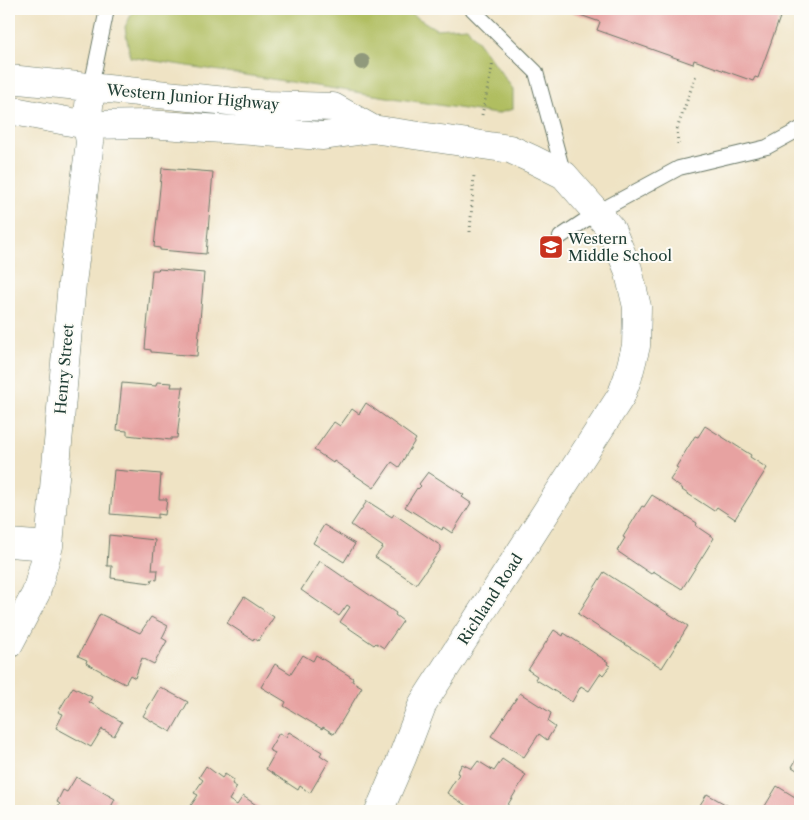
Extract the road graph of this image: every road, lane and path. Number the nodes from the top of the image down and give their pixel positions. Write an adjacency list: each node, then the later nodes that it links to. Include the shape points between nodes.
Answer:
1 (108, 9): 5 (lane)
2 (472, 9): 11 (lane, via 536,72)
3 (696, 75): 10 (path, via 677,129)
4 (9, 79): 5 (street, Western Junior Highway)
5 (91, 87): 7 (street, Henry Street); 8 (street, Western Junior Highway, via 267,105 333,107)
6 (9, 110): 7 (street, Western Junior Highway)
7 (87, 124): 8 (street, Western Junior Highway, via 148,124 322,136); 16 (street, Henry Street, via 90,142 72,283)
8 (372, 129): 11 (street, Western Junior Highway, via 510,149)
9 (800, 129): 10 (lane, via 767,147)
10 (679, 168): 12 (lane)
11 (564, 176): 12 (street, Western Junior Highway)
12 (596, 213): 13 (lane); 14 (street, Western Junior Highway, via 611,229 628,269 636,308 636,346)
13 (560, 237)
14 (621, 396): 18 (street, Richland Road, via 422,703)
15 (9, 543): 16 (street)
16 (48, 546): 17 (street, Henry Street, via 36,593)
17 (9, 644)
18 (379, 811)

